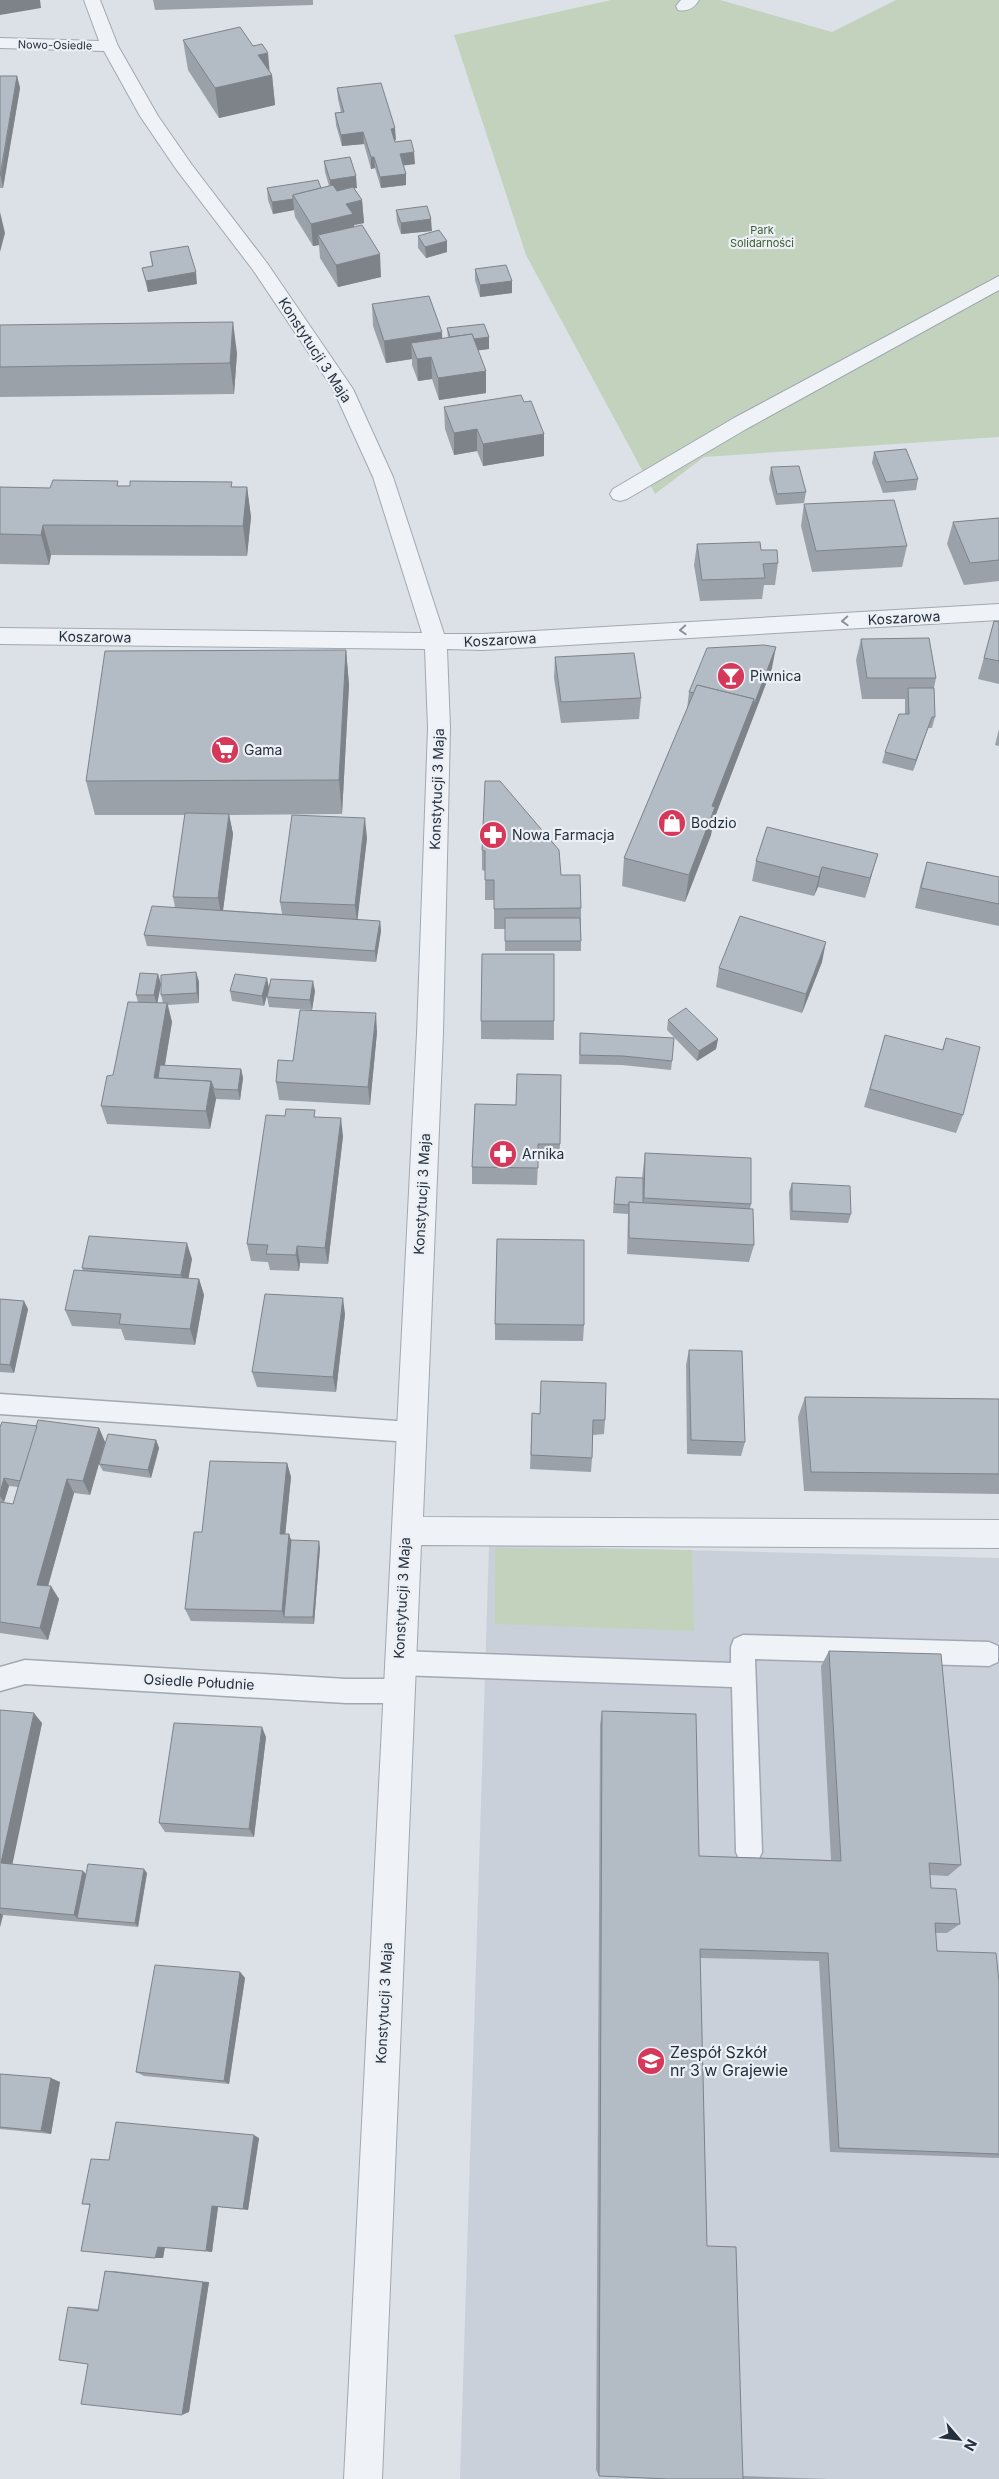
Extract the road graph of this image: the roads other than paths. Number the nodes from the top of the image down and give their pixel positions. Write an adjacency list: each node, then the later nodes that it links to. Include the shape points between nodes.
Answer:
1 (92, 0): 3 (street, Konstytucji 3 Maja)
2 (0, 43): 3 (street, Nowo-Osiedle)
3 (110, 46): 8 (street, Konstytucji 3 Maja, via 149,116 185,169 260,266 343,389 382,477)
4 (999, 282): 5 (street, via 741,423)
5 (620, 494)
6 (999, 612): 8 (street, Koszarowa, one-way to 8, via 483,642)
7 (0, 636): 8 (street, Koszarowa)
8 (436, 642): 10 (street, Konstytucji 3 Maja, via 439,728 430,1023)
9 (0, 1404): 10 (lane)
10 (411, 1432): 11 (street, Konstytucji 3 Maja)
11 (406, 1531): 12 (street); 14 (street, Konstytucji 3 Maja)
12 (999, 1534)
13 (989, 1654): 15 (lane, via 743,1647)
14 (399, 1663): 15 (lane); 17 (street, Konstytucji 3 Maja)
15 (744, 1674): 18 (lane)
16 (0, 1679): 17 (lane, Osiedle Południe, via 25,1672 346,1691)
17 (398, 1691): 19 (street, Konstytucji 3 Maja)
18 (749, 1852)
19 (363, 2479)

